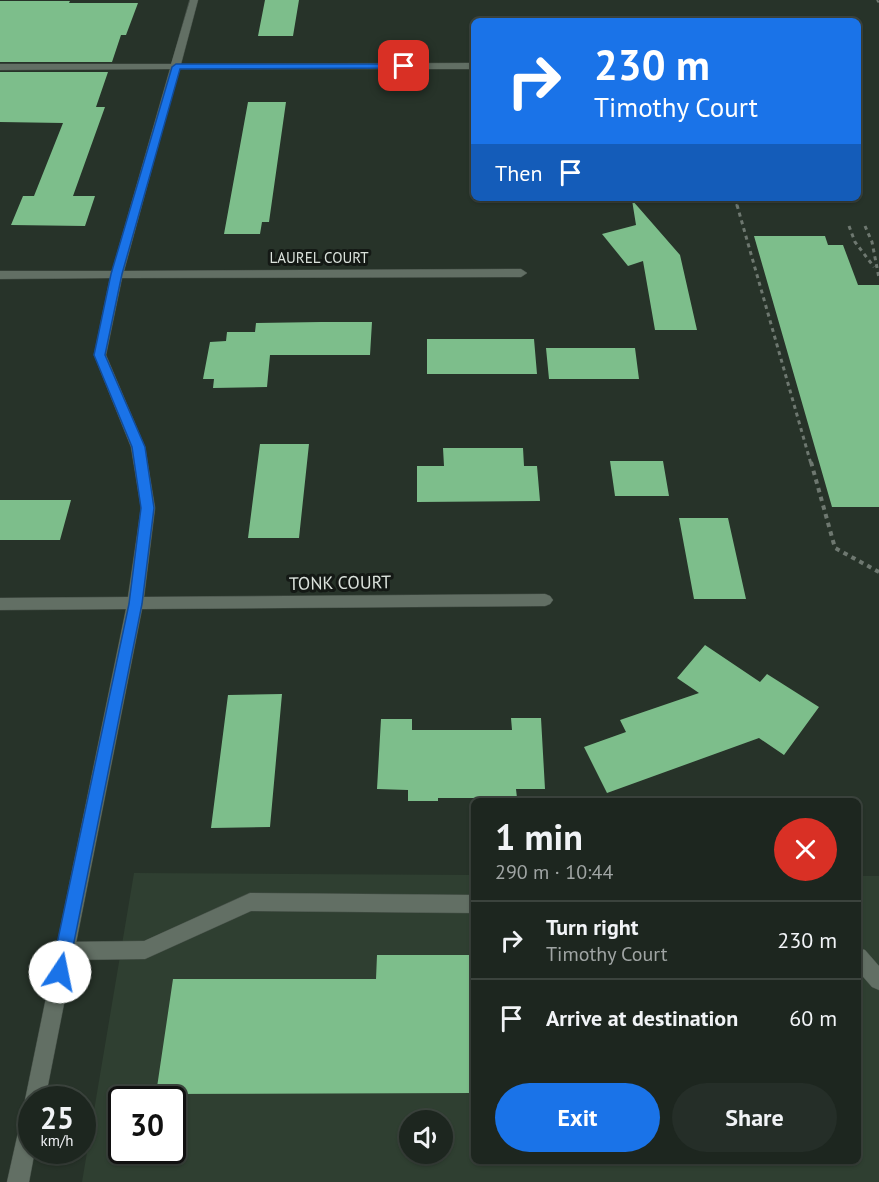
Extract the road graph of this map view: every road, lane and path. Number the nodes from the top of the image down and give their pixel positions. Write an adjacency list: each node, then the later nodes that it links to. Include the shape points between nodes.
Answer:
1 (194, 0): 4 (street)
2 (471, 66): 4 (street)
3 (0, 67): 4 (street)
4 (176, 67): 10 (street)
5 (738, 201): 13 (path, via 836,548)
6 (849, 226): 8 (path, via 855,242)
7 (865, 226): 8 (path)
8 (878, 265): 12 (path)
9 (521, 273): 10 (street, LAUREL COURT)
10 (117, 274): 11 (street, LAUREL COURT); 16 (street, via 100,355 138,447 148,508)
11 (0, 275)
12 (879, 278)
13 (879, 572)
14 (544, 600): 16 (street, TONK COURT)
15 (0, 604): 16 (street, TONK COURT)
16 (135, 604): 18 (street)
17 (471, 904): 18 (street, via 250,902 145,950)
18 (64, 951): 21 (street)
19 (861, 960): 20 (street)
20 (879, 980)
21 (37, 1086)
22 (22, 1164): 23 (street)
23 (18, 1182)

